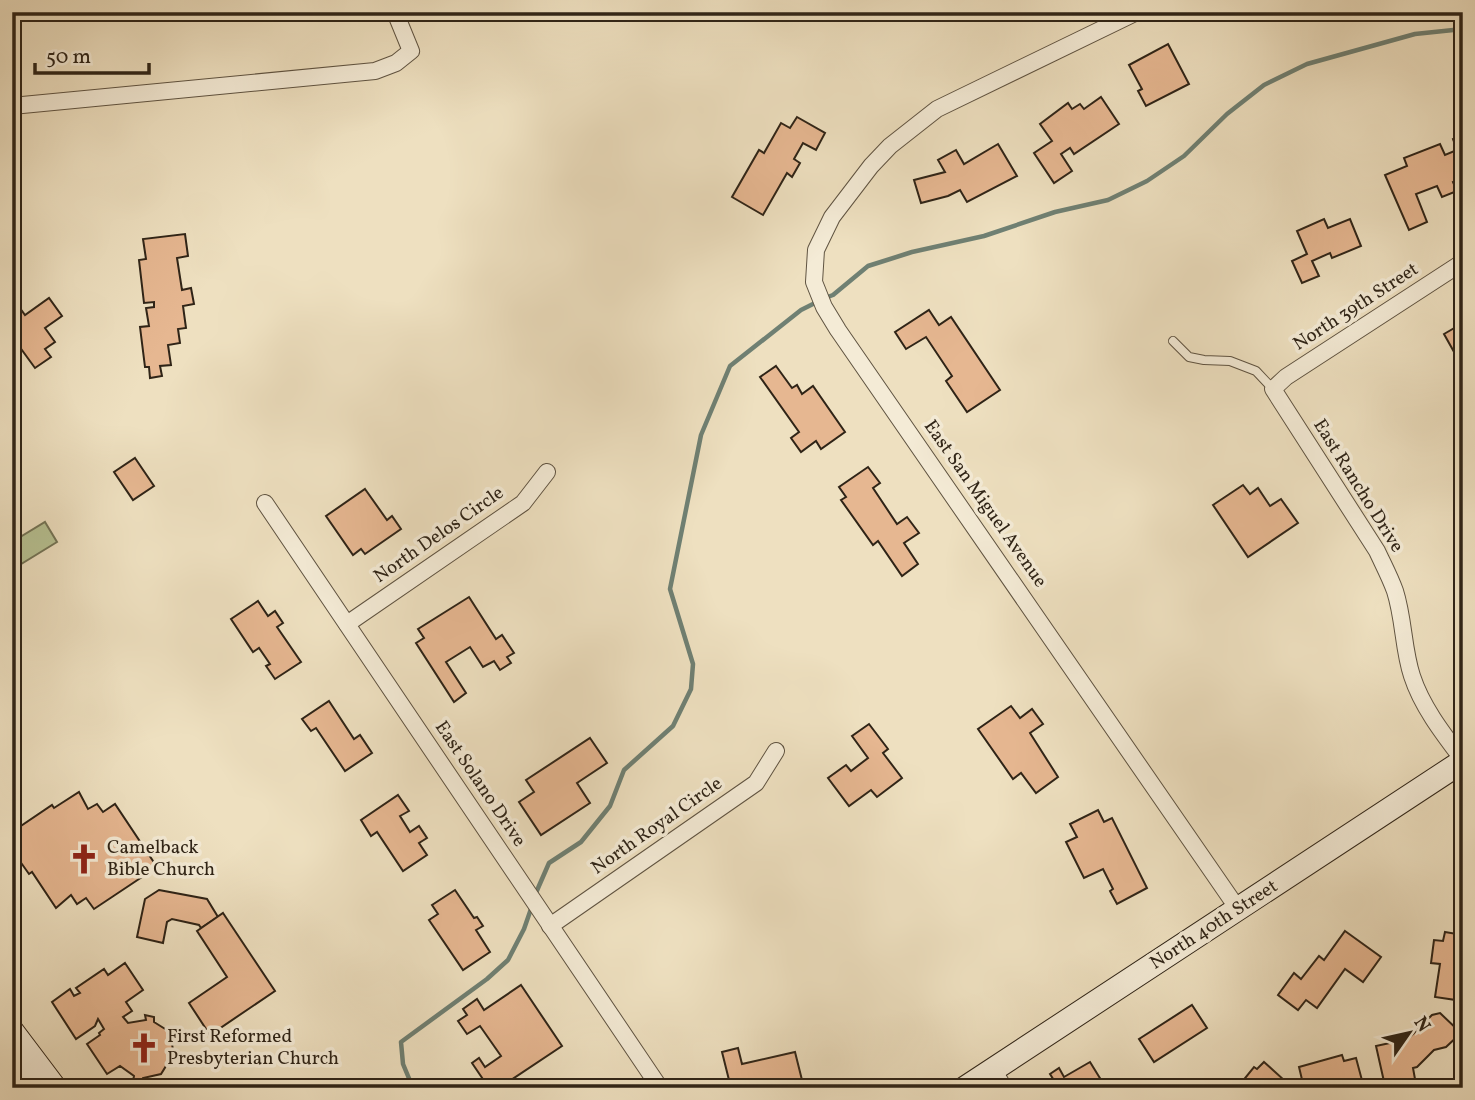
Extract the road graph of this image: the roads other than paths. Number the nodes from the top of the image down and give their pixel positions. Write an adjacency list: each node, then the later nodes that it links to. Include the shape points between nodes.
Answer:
1 (395, 12): 3 (street, via 411,51 375,71)
2 (1137, 12): 12 (street, East San Miguel Avenue, via 966,94 917,123 871,166 832,217 815,258 814,282 838,330)
3 (12, 106)
4 (1463, 262): 6 (street, North 39th Street)
5 (1173, 341): 6 (lane, via 1188,357 1230,361 1256,371)
6 (1273, 389): 11 (street, East Rancho Drive, via 1377,551 1395,593 1413,679)
7 (547, 472): 9 (street, North Delos Circle, via 523,502)
8 (265, 503): 9 (street, East Solano Drive)
9 (347, 624): 13 (street, East Solano Drive)
10 (776, 751): 13 (street, North Royal Circle, via 756,783)
11 (1463, 761): 12 (street, North 40th Street)
12 (1238, 909): 15 (street, North 40th Street)
13 (550, 926): 18 (street, East Solano Drive)
14 (15, 1046): 16 (street); 17 (street)
15 (999, 1079): 19 (street, North 40th Street)
16 (34, 1088)
17 (55, 1088)
18 (660, 1088)
19 (965, 1088)

